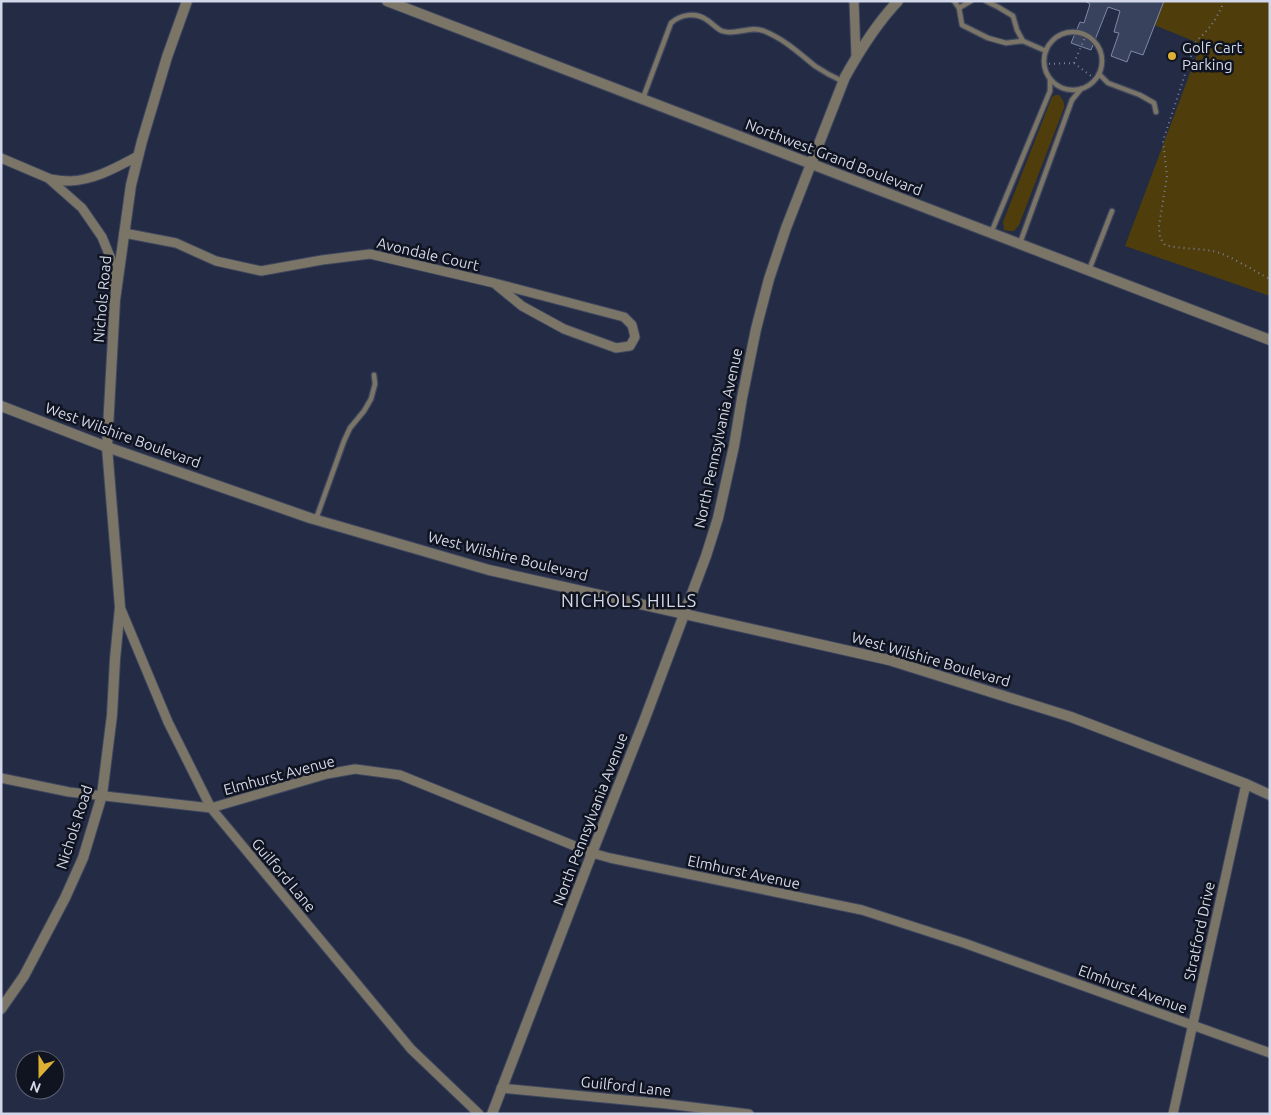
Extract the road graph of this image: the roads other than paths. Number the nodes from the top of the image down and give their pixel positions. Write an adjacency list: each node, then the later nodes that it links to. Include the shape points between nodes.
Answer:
1 (187, 1): 18 (street, Nichols Road)
2 (387, 1): 16 (street, Northwest Grand Boulevard)
3 (854, 1): 11 (street)
4 (898, 1): 11 (street, North Pennsylvania Avenue)
5 (954, 1): 8 (lane)
6 (971, 1): 8 (lane)
7 (986, 1): 9 (lane, via 1013,16)
8 (960, 8): 9 (lane, via 962,25 988,38)
9 (1023, 41): 10 (lane)
10 (1046, 51): 12 (lane, via 1052,40 1064,33 1086,35 1101,52); 13 (lane, via 1044,64)
11 (856, 56): 14 (street, North Pennsylvania Avenue)
12 (1099, 74): 15 (lane); 17 (lane, via 1108,82 1154,103)
13 (1050, 79): 15 (lane, via 1065,88); 24 (lane, via 1050,91)
14 (843, 82): 16 (lane, via 782,40 759,29 725,32 698,15 691,15 671,23); 20 (street, North Pennsylvania Avenue)
15 (1081, 88): 25 (lane, via 1072,100)
16 (642, 100): 20 (street, Northwest Grand Boulevard)
17 (1156, 112)
18 (138, 156): 21 (street, via 86,179); 23 (street, Nichols Road)
19 (1, 158): 21 (street)
20 (811, 165): 24 (street, Northwest Grand Boulevard); 35 (street, North Pennsylvania Avenue, via 769,278 718,518)
21 (50, 179): 28 (street, via 82,208 102,237 111,259)
22 (1112, 211): 26 (lane)
23 (124, 234): 27 (street, Avondale Court, via 176,243 216,261 261,271 370,254); 28 (street, Nichols Road)
24 (991, 234): 25 (street, Northwest Grand Boulevard)
25 (1019, 244): 26 (street, Northwest Grand Boulevard)
26 (1088, 271): 29 (street, Northwest Grand Boulevard)
27 (494, 283): 27 (street, Avondale Court, via 522,306 564,329 616,348 630,346 635,337 632,325 624,317)
28 (115, 300): 32 (street, Nichols Road)
29 (1270, 340)
30 (374, 376): 33 (lane, via 371,399 344,441)
31 (1, 406): 32 (street, West Wilshire Boulevard)
32 (108, 447): 33 (street, West Wilshire Boulevard); 34 (street, Nichols Road)
33 (316, 519): 35 (street, West Wilshire Boulevard, via 489,570)
34 (120, 607): 38 (street, Nichols Road); 40 (street, Nichols Road, via 168,722)
35 (685, 613): 37 (street, West Wilshire Boulevard, via 890,660 1071,717); 41 (street, North Pennsylvania Avenue)
36 (1, 778): 38 (street, via 69,792)
37 (1246, 784): 39 (street, West Wilshire Boulevard); 43 (street, Stratford Drive)
38 (102, 795): 40 (street); 42 (street, Nichols Road, via 83,858 66,898 24,976)
39 (1270, 795)
40 (210, 808): 41 (street, Elmhurst Avenue, via 355,769 400,775); 46 (street, Guilford Lane, via 411,1049)
41 (592, 853): 43 (street, Elmhurst Avenue, via 862,910); 45 (street, North Pennsylvania Avenue)
42 (1, 1008)
43 (1192, 1025): 44 (street, Elmhurst Avenue); 49 (street, Stratford Drive)
44 (1270, 1053)
45 (501, 1088): 47 (street, North Pennsylvania Avenue); 48 (street, Guilford Lane)
46 (479, 1114)
47 (492, 1114)
48 (748, 1114)
49 (1173, 1114)

